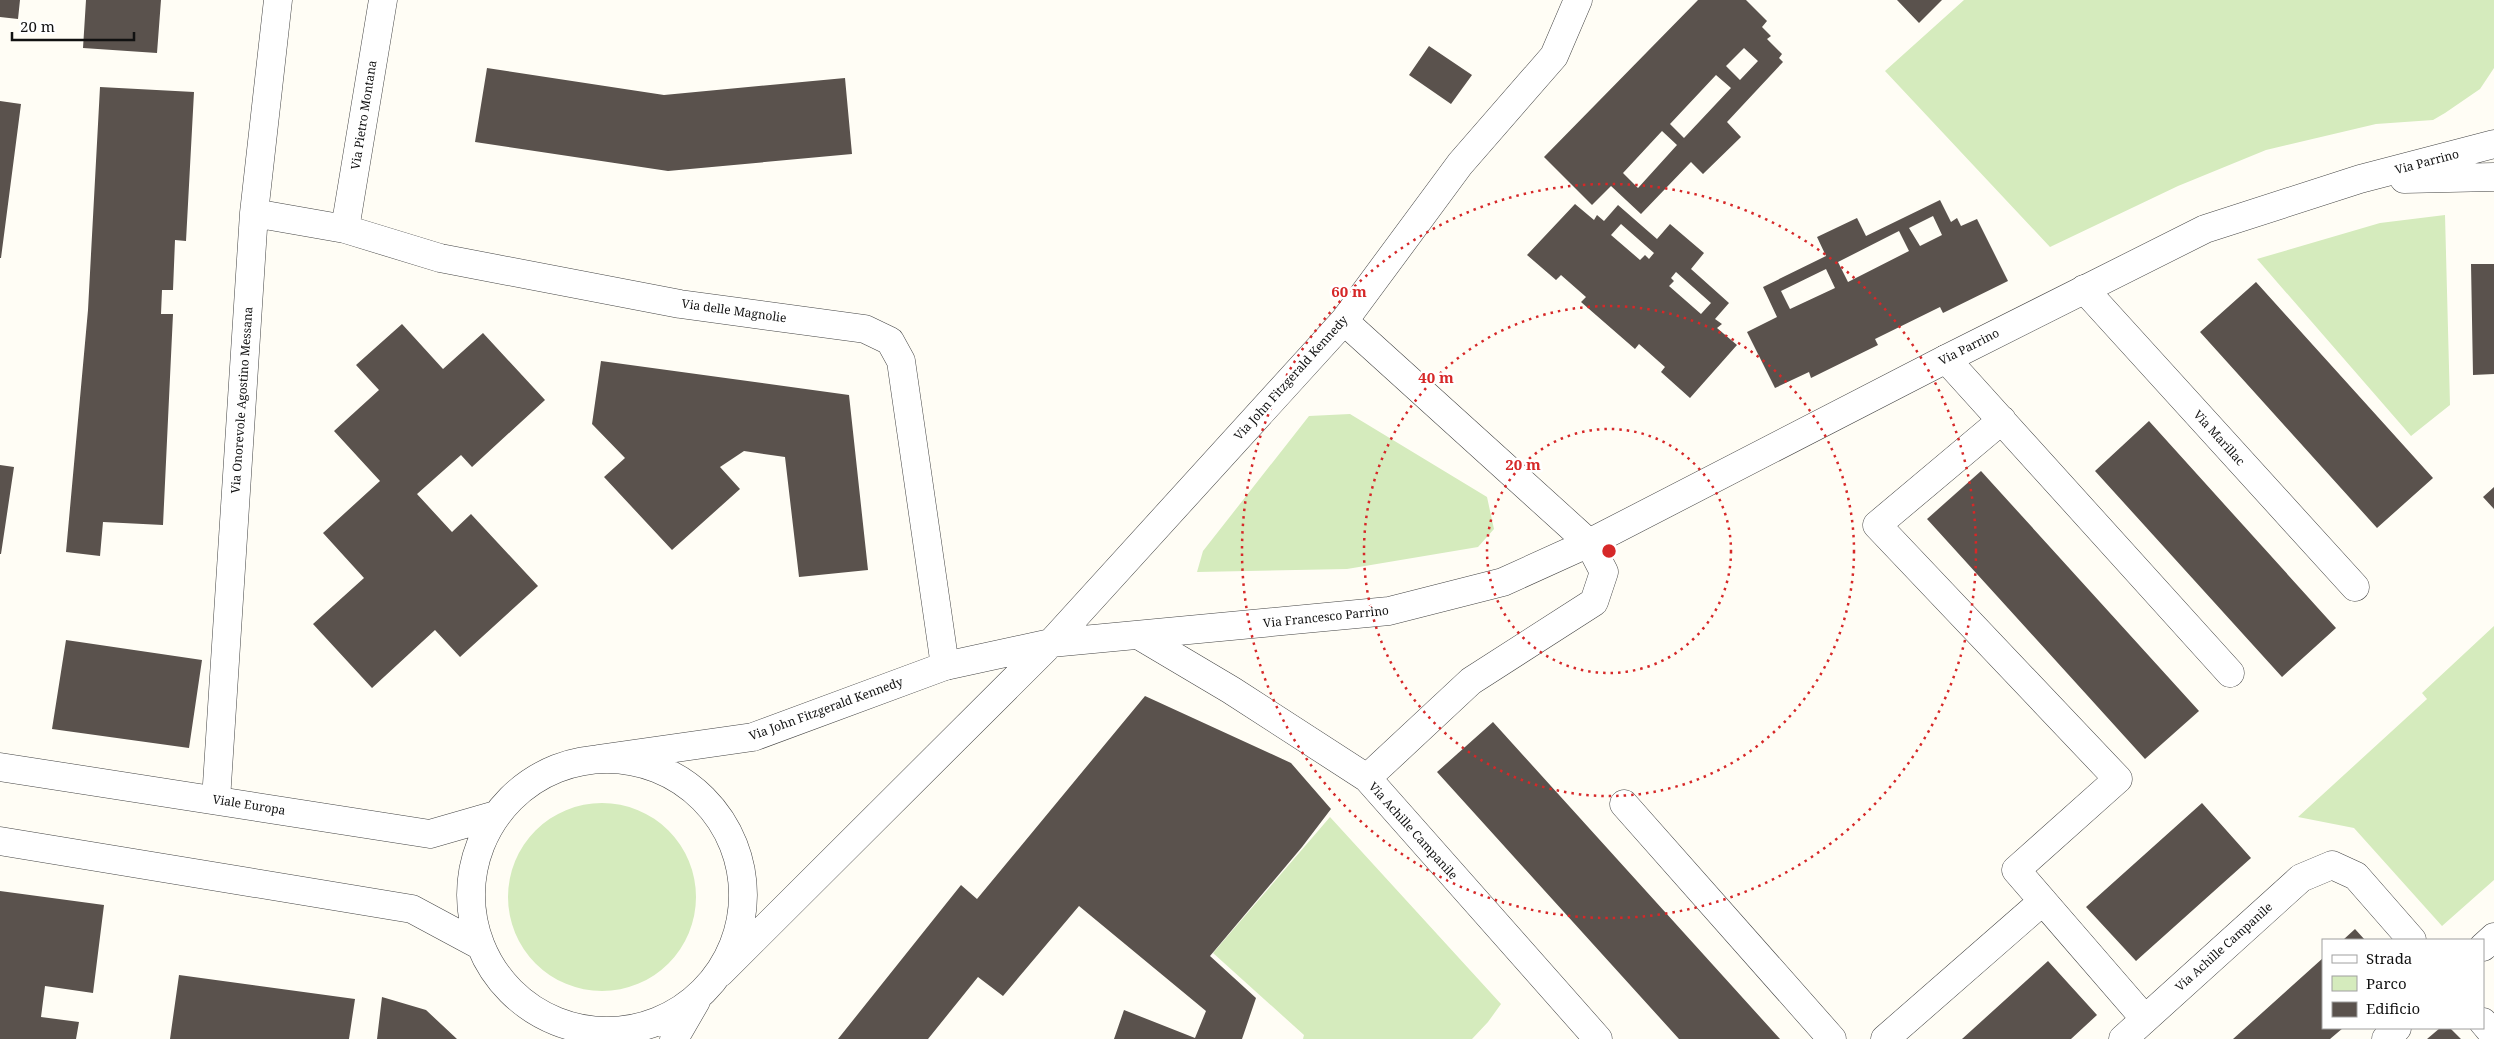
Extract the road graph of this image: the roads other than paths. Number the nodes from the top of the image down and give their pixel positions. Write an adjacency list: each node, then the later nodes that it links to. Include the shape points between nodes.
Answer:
1 (278, 0): 7 (street, Via Onorevole Agostino Messana)
2 (383, 0): 8 (street, Via Pietro Montana)
3 (1578, 0): 10 (street, Via John Fitzgerald Kennedy, via 1554,56 1460,164)
4 (2494, 144): 6 (street, Via Parrino)
5 (2494, 177): 6 (street, Via Parrino)
6 (2360, 180): 9 (street, Via Parrino, via 2205,229)
7 (254, 213): 8 (street, Via delle Magnolie); 22 (street, Via Onorevole Agostino Messana)
8 (345, 229): 17 (street, Via delle Magnolie, via 440,258 680,304 865,329 890,341 901,360)
9 (2084, 290): 11 (street, Via Parrino); 14 (street, Via Marillac)
10 (1344, 321): 13 (street); 16 (street, Via John Fitzgerald Kennedy)
11 (1946, 359): 12 (street); 13 (street, Via Parrino)
12 (2002, 420): 18 (street); 26 (street, via 1877,525 2118,779 2016,870)
13 (1589, 543): 15 (street, Via Francesco Parrino, via 1503,582 1389,611); 21 (street, via 1604,572 1594,602 1471,681)
14 (2355, 587)
15 (1140, 636): 16 (street, Via Francesco Parrino); 21 (street, Via Achille Campanile)
16 (1051, 643): 17 (street, Via John Fitzgerald Kennedy); 31 (street, Via John Fitzgerald Kennedy)
17 (945, 666): 19 (street, Via John Fitzgerald Kennedy, via 753,737)
18 (2230, 673)
19 (598, 758): 24 (street, via 559,767 538,778 524,786); 31 (street, via 642,763 681,781 714,810 735,848 744,890 738,934)
20 (0, 767): 22 (street, Viale Europa)
21 (1366, 778): 39 (street, Via Achille Campanile)
22 (216, 800): 24 (street, Viale Europa, via 430,834)
23 (1624, 804): 40 (street)
24 (496, 815): 29 (street, via 476,855 471,892)
25 (0, 841): 29 (street, via 412,909)
26 (2043, 901): 33 (street); 41 (street)
27 (2494, 936): 30 (street)
28 (2411, 939): 33 (street, Via Achille Campanile, via 2356,876 2332,866 2301,878)
29 (479, 945): 35 (street, via 504,986)
30 (2484, 946)
31 (720, 972): 32 (street)
32 (700, 995): 35 (street, via 665,1018 625,1030); 38 (street)
33 (2145, 1019): 42 (street, Via Achille Campanile)
34 (2484, 1023): 37 (street)
35 (549, 1028)
36 (2396, 1029): 43 (street)
37 (2494, 1035)
38 (674, 1039)
39 (1598, 1039)
40 (1832, 1039)
41 (1885, 1039)
42 (2122, 1039)
43 (2386, 1039)

